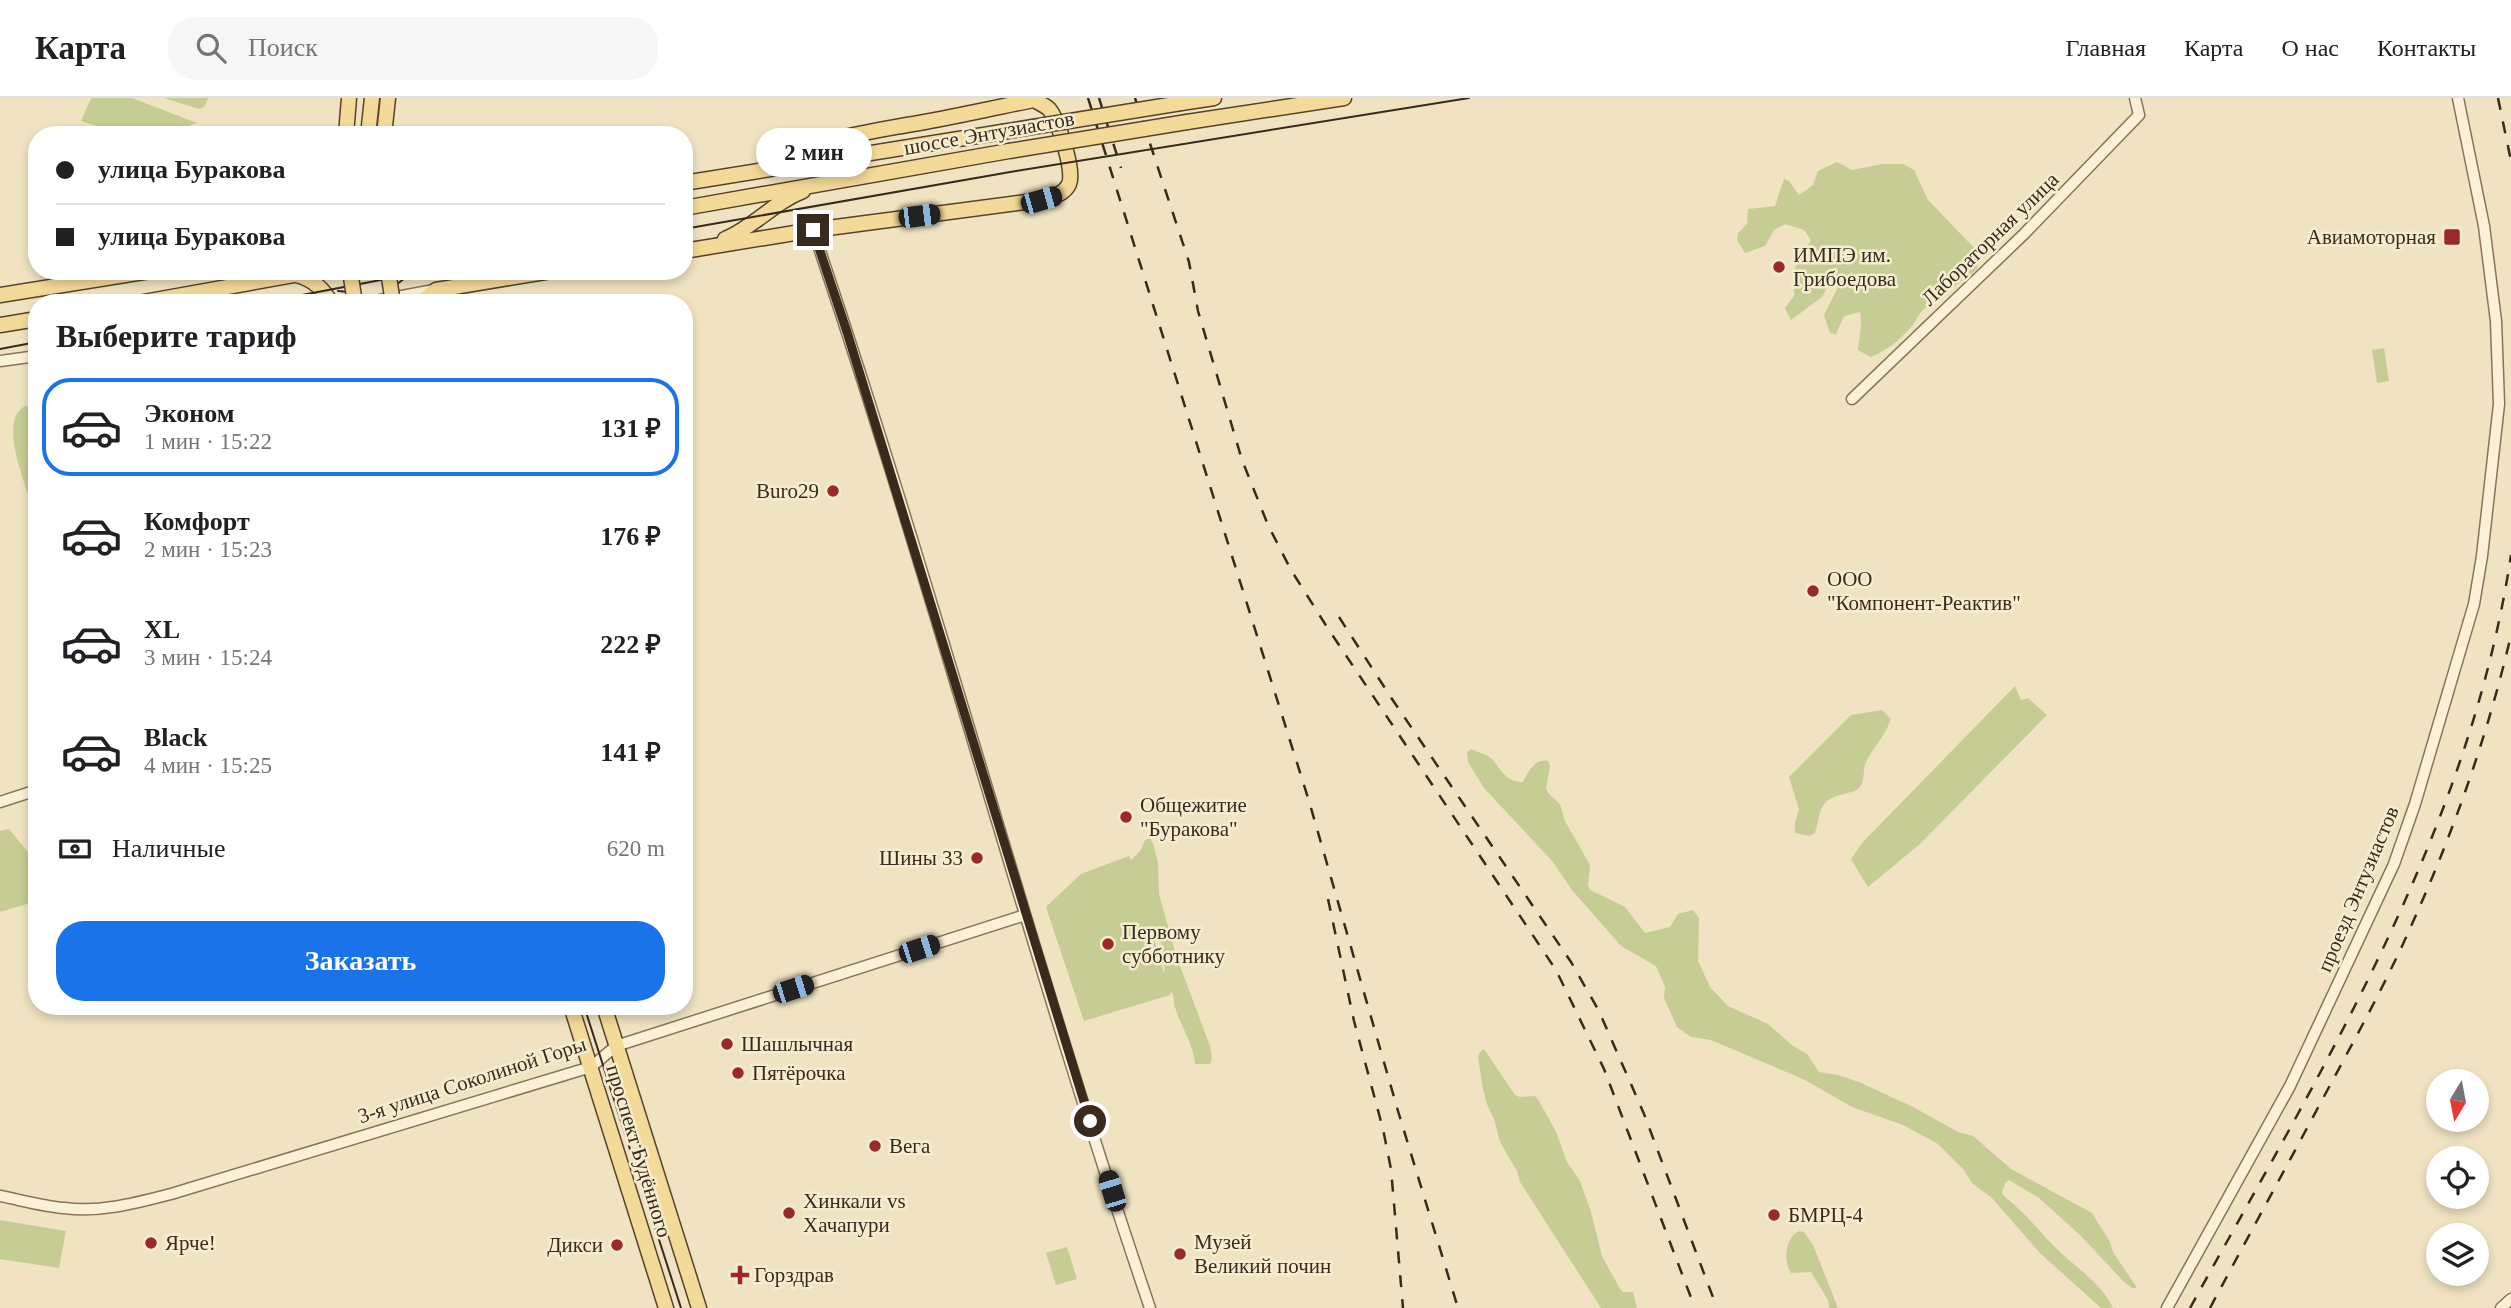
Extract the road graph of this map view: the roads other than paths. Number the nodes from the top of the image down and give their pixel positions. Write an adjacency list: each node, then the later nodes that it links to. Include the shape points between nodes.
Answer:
1 (349, 98): 8 (main road)
2 (372, 98): 9 (main road)
3 (388, 98): 10 (main road)
4 (1214, 98): 11 (main road, шоссе Энтузиастов, bridge)
5 (1344, 98): 13 (main road, шоссе Энтузиастов, bridge)
6 (2135, 98): 34 (street, Лабораторная улица, via 2139,114 2090,167)
7 (2458, 98): 47 (street, проезд Энтузиастов, via 2484,226 2496,321 2499,411 2474,604 2394,864 2290,1086)
8 (347, 126)
9 (369, 126)
10 (385, 126)
11 (759, 171): 12 (main road, шоссе Энтузиастов); 15 (main road, via 795,151 859,133 1034,100 1051,112 1072,175 1068,187 1058,195)
12 (693, 182)
13 (828, 183): 14 (main road, шоссе Энтузиастов); 16 (main road, via 794,195 741,232)
14 (693, 206)
15 (813, 230): 16 (main road); 37 (street)
16 (706, 247): 17 (main road)
17 (693, 249)
18 (96, 280): 23 (main road)
19 (268, 280): 25 (main road)
20 (312, 280): 26 (main road)
21 (497, 280): 24 (main road)
22 (0, 287): 23 (main road)
23 (54, 287): 29 (main road)
24 (436, 290): 27 (street); 28 (main road)
25 (189, 294)
26 (326, 294)
27 (414, 294)
28 (431, 294)
29 (0, 295)
30 (28, 320): 31 (main road)
31 (0, 325)
32 (28, 357): 33 (street)
33 (0, 361)
34 (1852, 399)
35 (28, 793): 36 (street)
36 (0, 802)
37 (1026, 915): 40 (street, 3-я улица Соколиной Горы); 46 (street)
38 (574, 1015): 41 (main road, проспект Будённого)
39 (607, 1015): 40 (main road, проспект Будённого)
40 (616, 1046): 41 (street, 3-я улица Соколиной Горы); 45 (main road, проспект Будённого)
41 (590, 1067): 42 (street, 3-я улица Соколиной Горы, via 131,1205 66,1209); 44 (main road, проспект Будённого)
42 (0, 1196)
43 (2511, 1299): 48 (street)
44 (666, 1308)
45 (699, 1308)
46 (1150, 1308)
47 (2167, 1308)
48 (2501, 1308)

